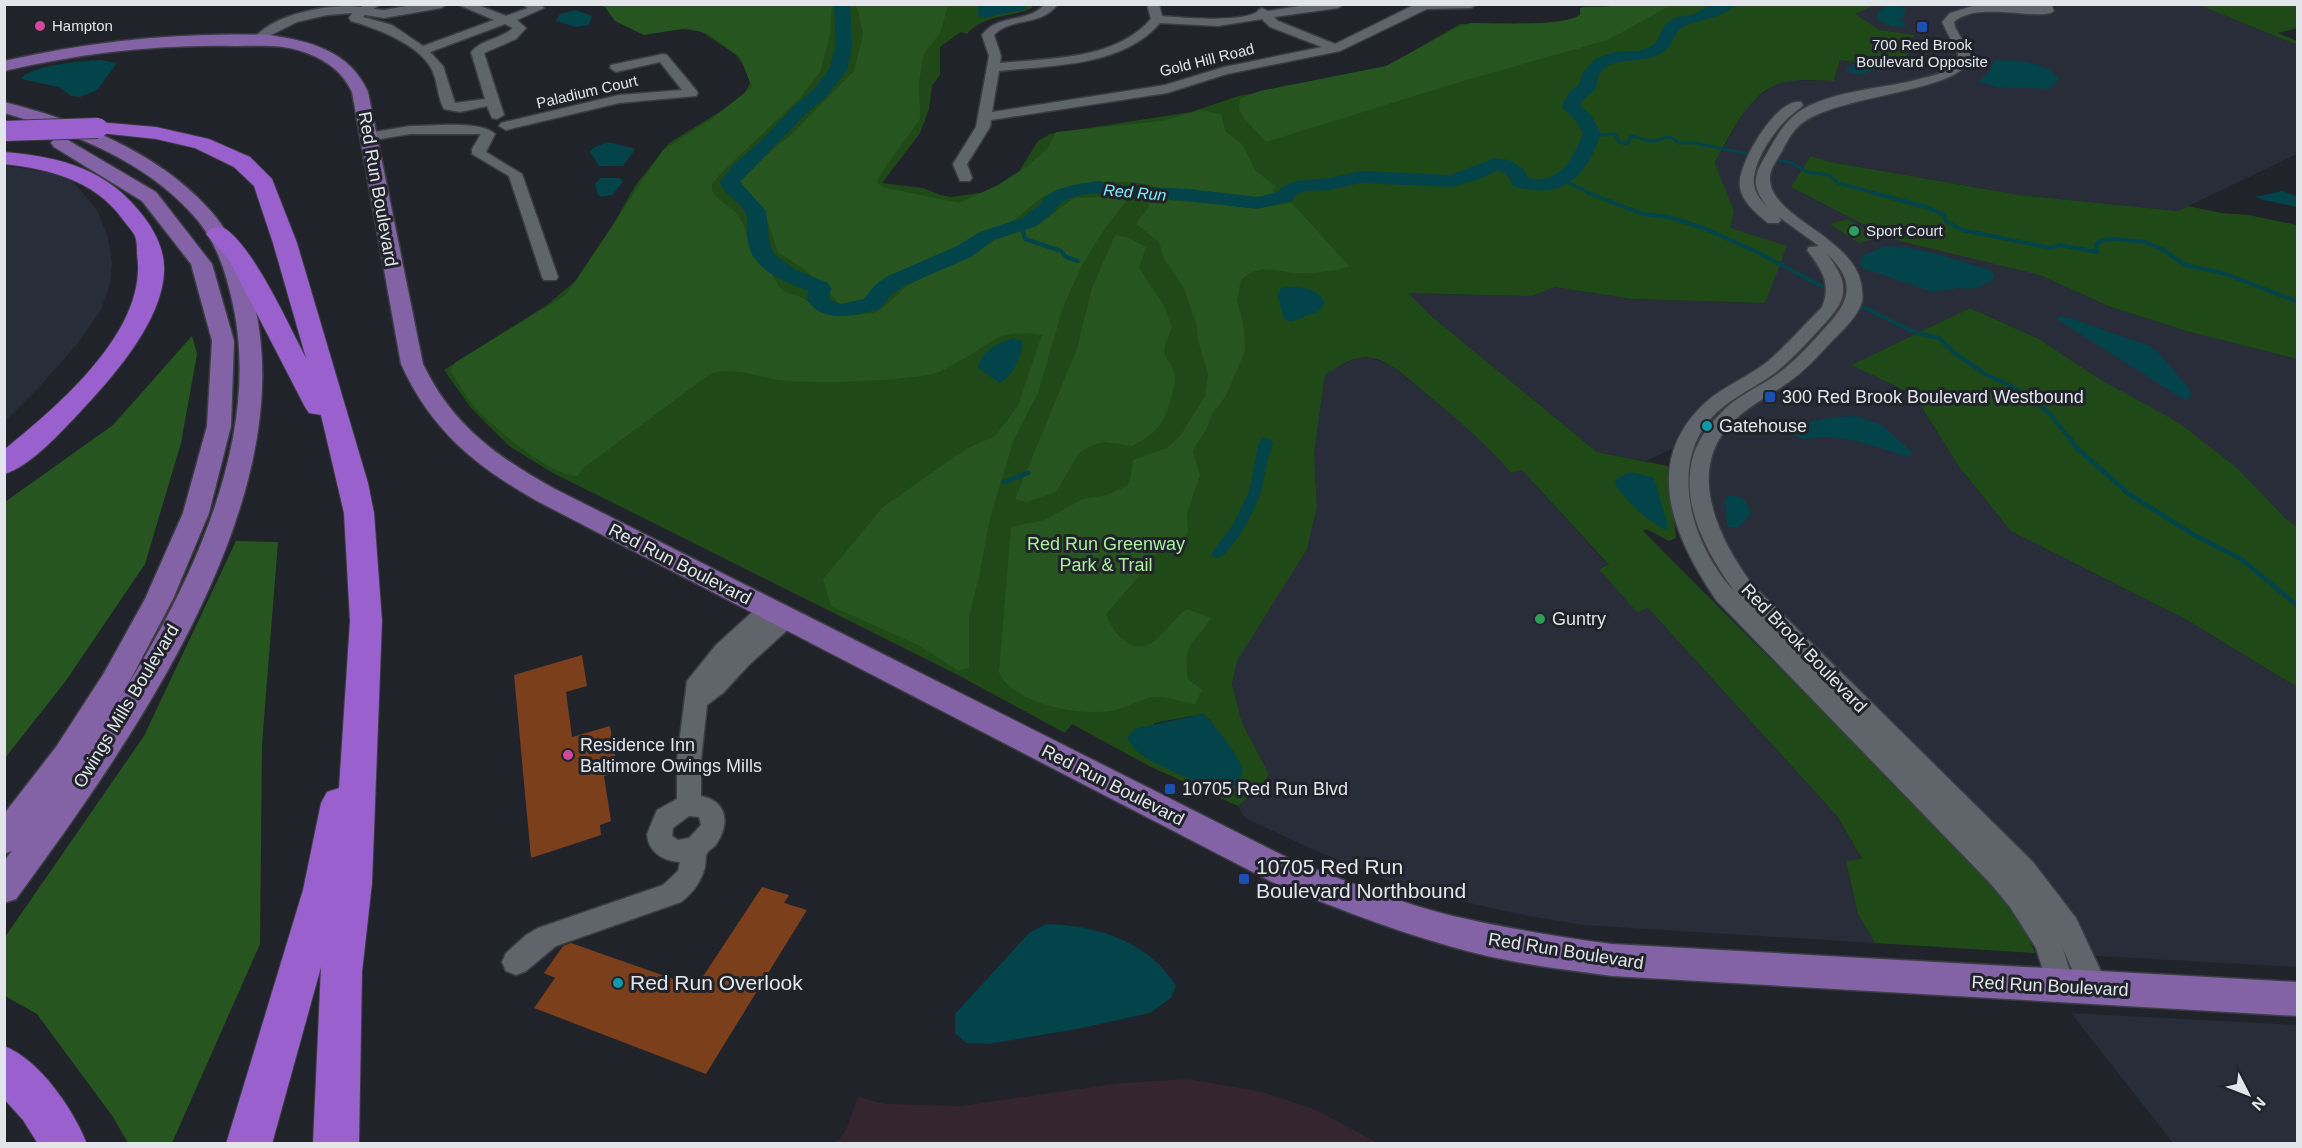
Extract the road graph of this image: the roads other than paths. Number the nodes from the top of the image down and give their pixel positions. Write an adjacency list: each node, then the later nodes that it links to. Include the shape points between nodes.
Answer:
1 (441, 4): 12 (street, via 389,14)
2 (463, 4): 16 (street)
3 (529, 4): 16 (street, via 537,8)
4 (1052, 4): 24 (street, via 1037,16 1002,24 991,31 988,35 995,56)
5 (1153, 4): 15 (street)
6 (1257, 4): 14 (street)
7 (1471, 4): 10 (street)
8 (1956, 4): 13 (street)
9 (1332, 5): 14 (street)
10 (1424, 5): 19 (street, Gold Hill Road)
11 (2043, 7): 37 (street, via 1992,6 1955,14 1948,22 1964,54 1958,71 1939,80 1840,99 1817,107 1792,123 1764,171 1762,183 1772,203 1832,249 1844,264 1853,284 1853,305)
12 (369, 8): 17 (street, via 311,14); 20 (street, via 355,17 357,20 388,28)
13 (1942, 10)
14 (1264, 15): 15 (street, via 1204,23); 19 (street, via 1274,24)
15 (1157, 19): 24 (street, via 1134,41 1106,51)
16 (506, 20): 20 (street); 25 (street, via 519,26 519,30 483,47 476,55)
17 (265, 37): 21 (main road, Red Run Boulevard, via 207,32 136,36); 22 (main road, Red Run Boulevard, via 164,41 69,52); 31 (main road, Red Run Boulevard, via 316,52 347,70 358,87)
18 (1940, 38): 37 (street, via 1948,53 1944,66 1927,75 1803,101 1777,119 1748,167 1747,187 1755,203 1826,262 1834,277)
19 (1336, 48): 27 (street, Gold Hill Road, via 1224,71 1167,88)
20 (422, 51): 25 (street, via 437,66 449,106 460,108)
21 (4, 59)
22 (4, 68)
23 (616, 68): 29 (street, Paladium Court, via 663,58 691,93 619,99)
24 (994, 68): 27 (street)
25 (493, 101): 29 (street, via 497,113)
26 (4, 107): 35 (main road, Owings Mills Boulevard, via 72,129 149,168 182,194)
27 (984, 117): 33 (street, via 980,133 960,164)
28 (4, 124): 34 (main road, Owings Mills Boulevard, via 90,158)
29 (492, 128): 31 (street, Paladium Court); 36 (street, via 479,154 515,174)
30 (4, 131): 40 (highway, bridge, via 98,128 156,132 202,143 242,162 264,184 333,404 353,483)
31 (369, 141): 41 (main road, Red Run Boulevard, via 408,354 419,383 442,418 471,447 527,485)
32 (4, 159): 38 (highway, via 58,166 97,183 141,224 151,266 143,305 117,353 69,409)
33 (965, 178)
34 (151, 199): 39 (highway, via 167,259 159,299 145,329 88,400); 44 (main road, Owings Mills Boulevard, via 189,243 215,300 225,348 225,386 218,436 202,498 152,613 66,757)
35 (218, 234): 40 (highway, via 239,257 322,415); 46 (main road, Owings Mills Boulevard, via 233,262 252,351 246,435 231,497 182,615 146,681 96,761)
36 (550, 277)
37 (1838, 312): 48 (street, Red Brook Boulevard, via 1798,366 1740,405 1718,426 1700,464 1699,492 1707,525 1727,566 1761,608 2024,870 2067,927); 48 (street, Red Brook Boulevard, via 1700,418 1680,457 1677,487 1684,524 1700,560 1724,594 1999,874)
38 (4, 465)
39 (4, 471)
40 (362, 549): 42 (highway, via 366,621)
41 (778, 614): 43 (street, via 715,687 696,702); 48 (main road, Red Run Boulevard, via 1284,872 1407,918 1501,942 1612,960)
42 (362, 696): 52 (highway, via 322,890); 53 (highway, via 352,883 341,972)
43 (688, 805): 45 (street, via 704,807 714,823 708,837); 45 (street, via 671,813 658,835 670,850)
44 (4, 840)
45 (694, 848): 47 (street, via 692,873 672,894 548,937)
46 (4, 888)
47 (516, 962)
48 (2078, 988): 49 (main road, Red Run Boulevard)
49 (2298, 999)
50 (4, 1067): 51 (highway, via 39,1104)
51 (65, 1143)
52 (249, 1143)
53 (336, 1143)

